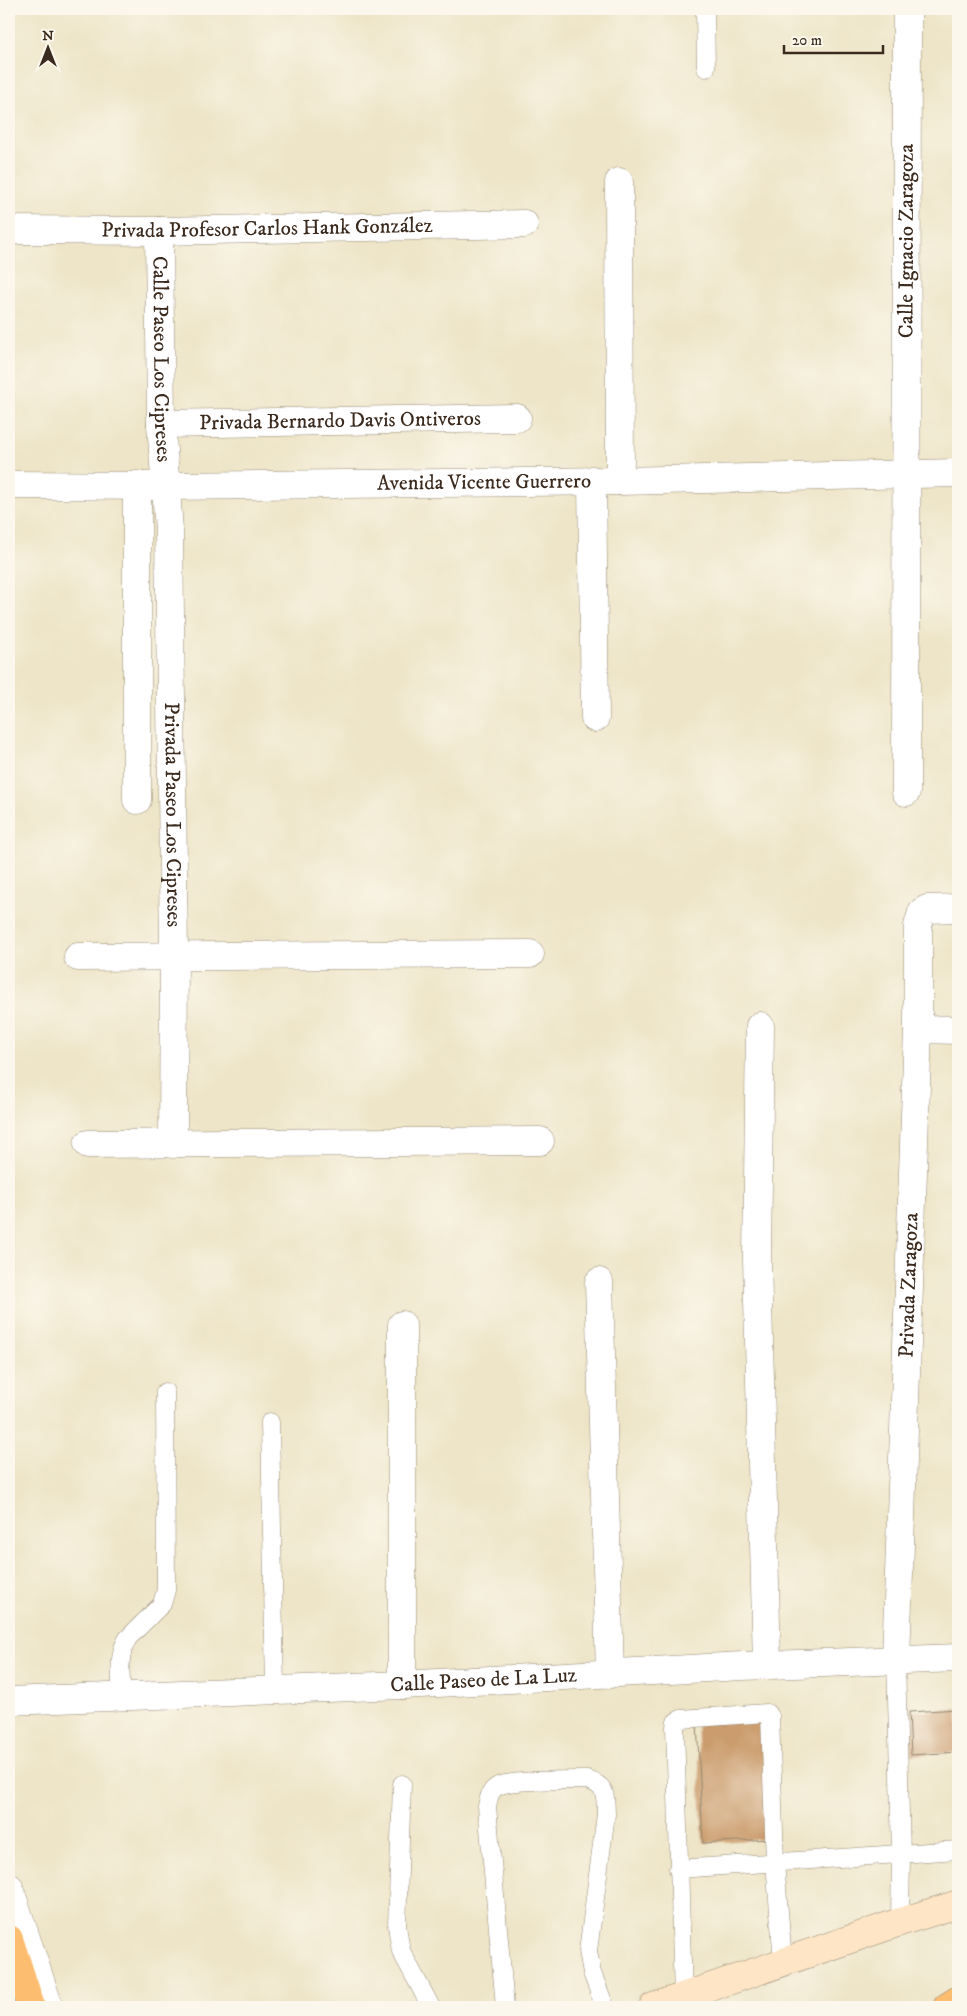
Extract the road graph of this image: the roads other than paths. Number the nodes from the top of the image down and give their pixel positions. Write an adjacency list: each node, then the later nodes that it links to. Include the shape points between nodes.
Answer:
1 (705, 9): 3 (lane)
2 (907, 9): 11 (street, Calle Ignacio Zaragoza)
3 (706, 68)
4 (619, 182): 13 (street)
5 (524, 224): 7 (street, Privada Profesor Carlos Hank González)
6 (9, 230): 7 (street, Privada Profesor Carlos Hank González)
7 (159, 231): 9 (street, Calle Paseo Los Cipreses)
8 (517, 418): 9 (street, Privada Bernardo Davis Ontiveros)
9 (161, 424): 16 (street, Calle Paseo Los Cipreses)
10 (958, 473): 11 (street, Avenida Vicente Guerrero)
11 (907, 474): 13 (street, Avenida Vicente Guerrero); 18 (street, Calle Ignacio Zaragoza)
12 (592, 480): 13 (street, Avenida Vicente Guerrero); 16 (street, Avenida Vicente Guerrero); 17 (street)
13 (620, 481)
14 (9, 485): 15 (street, Avenida Vicente Guerrero)
15 (137, 485): 16 (street, Avenida Vicente Guerrero); 19 (street)
16 (166, 486): 22 (street, Privada Paseo Los Cipreses)
17 (595, 718)
18 (906, 792)
19 (137, 800)
20 (958, 908): 25 (street, Privada Zaragoza, via 922,912 918,926)
21 (530, 954): 22 (street)
22 (174, 955): 23 (street); 29 (street, Privada Paseo Los Cipreses)
23 (78, 957)
24 (760, 1026): 36 (street, via 757,1259)
25 (918, 1029): 26 (street); 35 (street, Privada Zaragoza)
26 (958, 1030)
27 (540, 1141): 29 (street)
28 (88, 1144): 29 (street)
29 (173, 1144)
30 (599, 1282): 37 (street)
31 (402, 1325): 38 (street)
32 (165, 1392): 40 (lane, via 166,1590 162,1604 124,1644 121,1652)
33 (270, 1422): 39 (lane)
34 (958, 1658): 35 (street, Calle Paseo de La Luz)
35 (896, 1659): 36 (street, Calle Paseo de La Luz); 44 (lane)
36 (767, 1665): 37 (street, Calle Paseo de La Luz)
37 (610, 1674): 38 (street, Calle Paseo de La Luz)
38 (402, 1685): 39 (street, Calle Paseo de La Luz)
39 (275, 1690): 40 (street, Calle Paseo de La Luz)
40 (122, 1697): 41 (street, Calle Paseo de La Luz)
41 (9, 1702)
42 (402, 1784): 56 (lane, via 397,1926 401,1952)
43 (958, 1850): 44 (lane)
44 (901, 1854): 45 (lane); 49 (lane)
45 (776, 1862): 46 (lane); 46 (lane, via 770,1716 767,1713 681,1719 676,1722); 51 (lane)
46 (678, 1869): 52 (lane)
47 (9, 1887): 55 (street)
48 (958, 1904): 49 (main road)
49 (900, 1922): 51 (main road)
50 (9, 1939): 54 (main road)
51 (783, 1962): 52 (main road)
52 (684, 1997): 59 (main road)
53 (958, 2000): 60 (main road)
54 (31, 2007)
55 (49, 2007)
56 (431, 2007)
57 (505, 2007): 58 (lane, via 487,1806 490,1793 498,1786 511,1783 587,1780 598,1783 604,1792 606,1814 588,1952)
58 (605, 2007)
59 (653, 2007)
60 (947, 2007)

